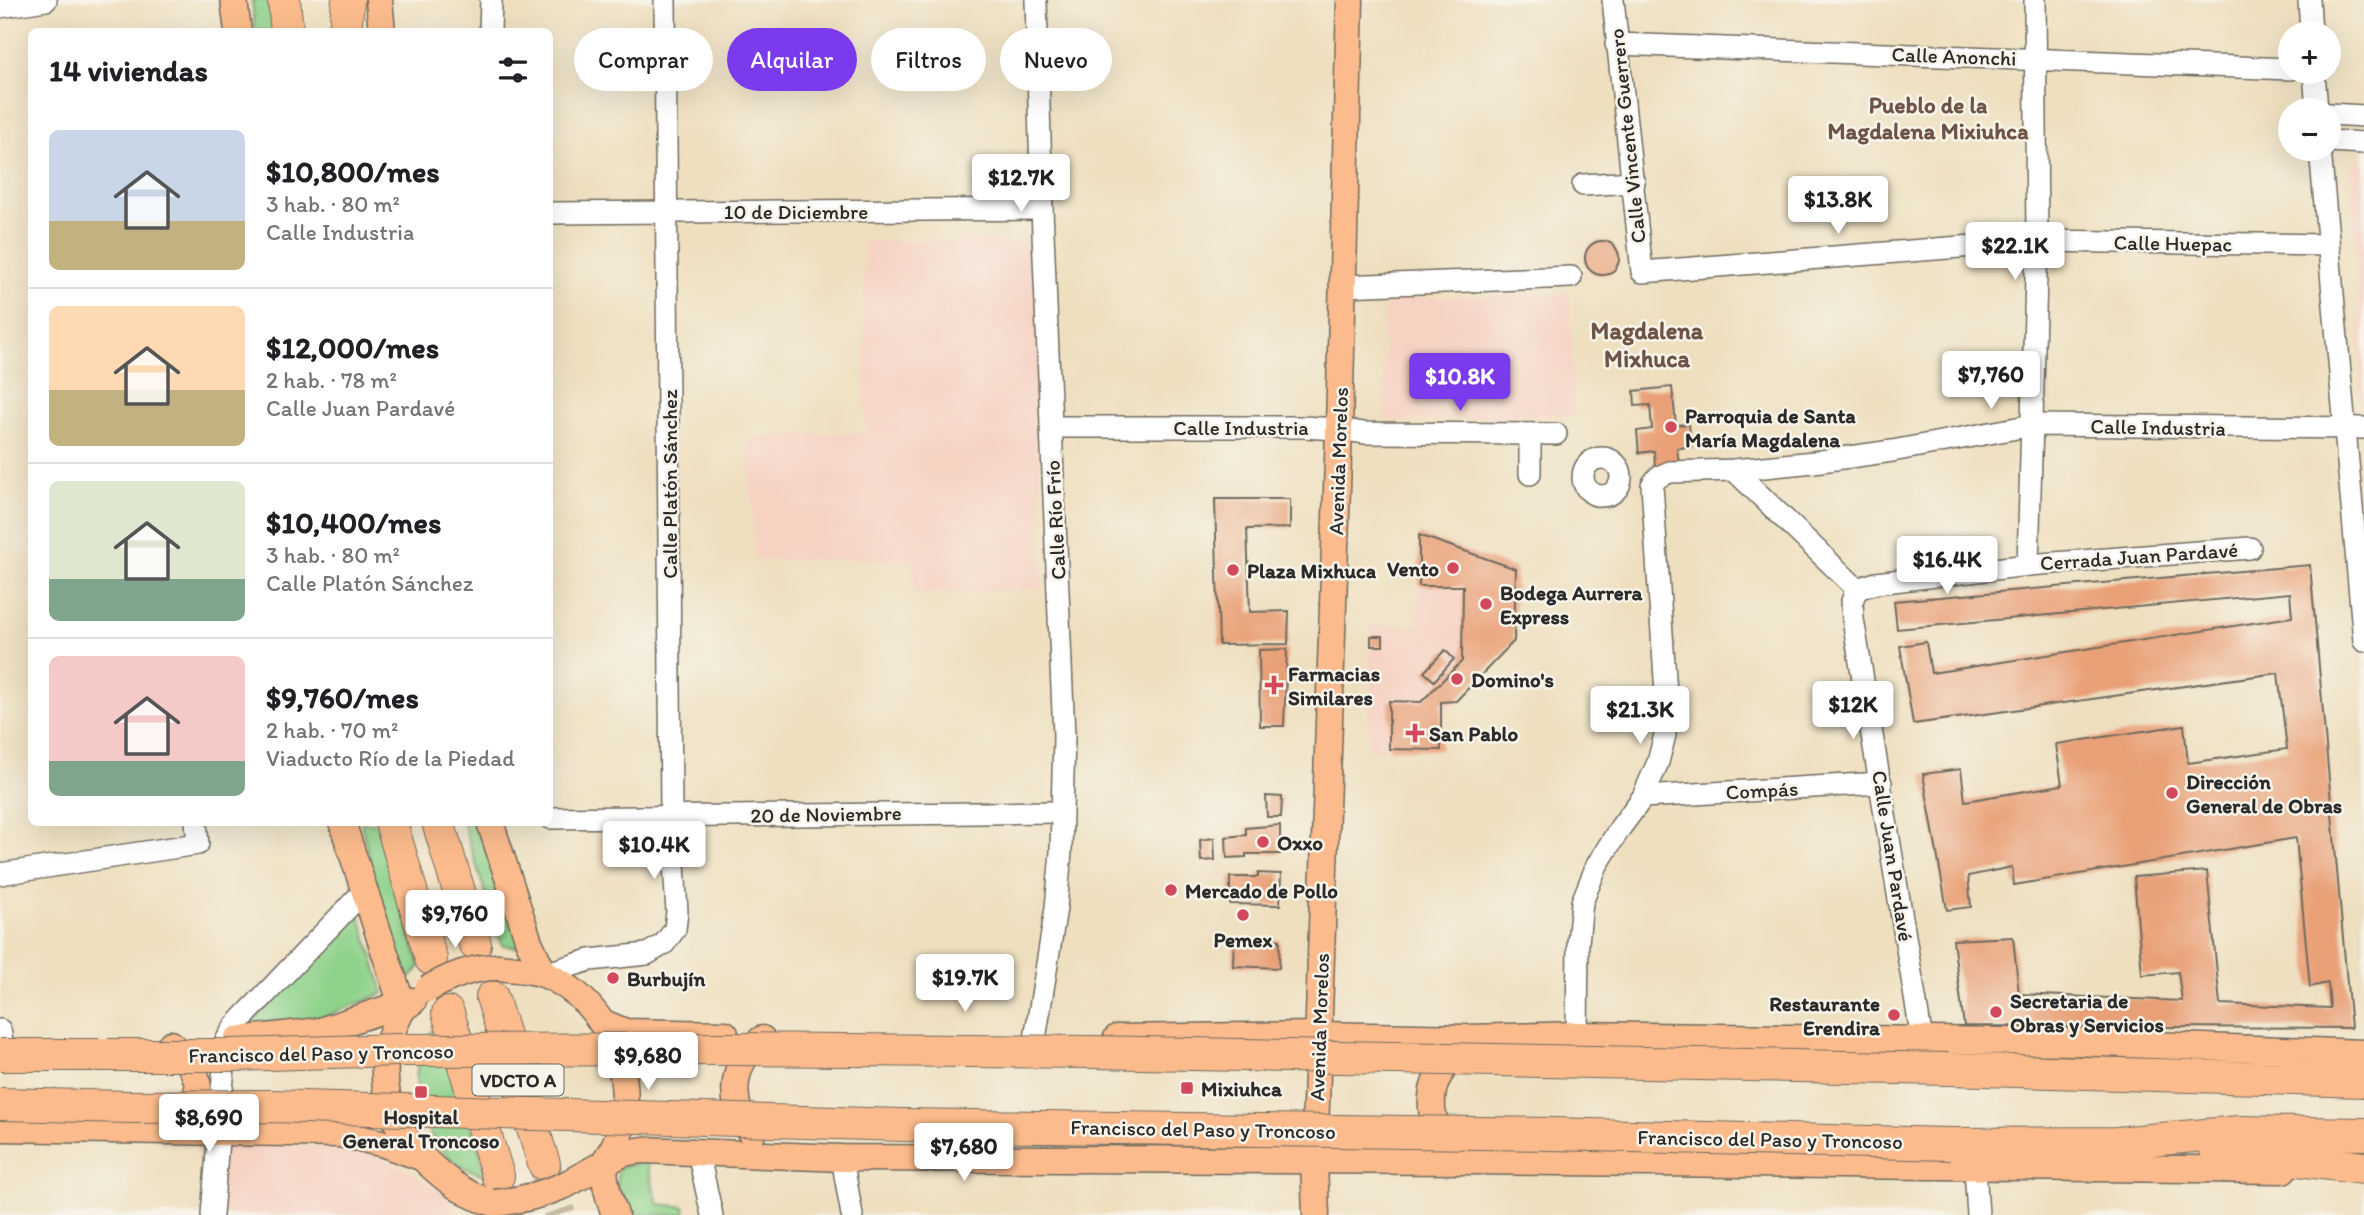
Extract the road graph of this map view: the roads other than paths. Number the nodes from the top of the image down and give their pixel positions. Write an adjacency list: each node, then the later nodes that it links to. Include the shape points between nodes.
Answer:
1 (46, 0): 14 (street)
2 (234, 0): 16 (main road)
3 (284, 0): 17 (highway)
4 (330, 0): 18 (highway)
5 (348, 0): 19 (highway)
6 (379, 0): 20 (main road)
7 (491, 0): 21 (street)
8 (665, 0): 34 (street, Calle Platón Sánchez)
9 (1036, 0): 32 (street, Calle Río Frío)
10 (1350, 0): 39 (main road, Avenida Morelos)
11 (1613, 0): 22 (street, Calle Vincente Guerrero)
12 (2035, 0): 23 (street)
13 (2309, 0): 15 (street)
14 (0, 7)
15 (2310, 21)
16 (238, 28)
17 (287, 28)
18 (333, 28)
19 (345, 28)
20 (382, 28)
21 (490, 28)
22 (1616, 44): 23 (street, Calle Anonchi); 30 (street, Calle Vincente Guerrero)
23 (2034, 58): 24 (street, Calle Anonchi); 35 (street)
24 (2278, 68)
25 (2341, 115): 26 (street)
26 (2364, 116)
27 (2341, 142): 28 (street)
28 (2364, 143)
29 (2321, 161): 36 (street)
30 (1634, 182): 31 (street); 37 (street, Calle Vincente Guerrero)
31 (1583, 185)
32 (1042, 209): 34 (street, 10 de Diciembre); 41 (street, Calle Río Frío)
33 (553, 212): 34 (street, 10 de Diciembre)
34 (667, 212): 59 (street, Calle Platón Sánchez)
35 (2037, 241): 36 (street, Calle Huepac); 37 (street, Calle Huepac); 40 (street)
36 (2328, 245): 42 (street)
37 (1643, 272)
38 (1570, 277): 39 (street)
39 (1343, 285): 43 (main road, Avenida Morelos)
40 (2033, 425): 44 (street, Calle Industria); 48 (street, Calle Industria, via 1892,451); 53 (street)
41 (1051, 427): 43 (street, Calle Industria); 58 (street, Calle Río Frío, via 1064,736)
42 (2354, 427): 44 (street, Calle Industria); 47 (street)
43 (1339, 429): 45 (street, Calle Industria); 76 (main road, Avenida Morelos)
44 (2314, 429): 47 (street)
45 (1530, 434): 46 (street, Calle Industria); 49 (street)
46 (1556, 434)
47 (2355, 458): 55 (street)
48 (1734, 470): 51 (street, Calle Industria, via 1670,472); 54 (street)
49 (1530, 474)
50 (1620, 485): 51 (street)
51 (1652, 485): 57 (street, via 1667,693 1665,736)
52 (2250, 548): 53 (street, Cerrada Juan Pardavé)
53 (2028, 565): 54 (street)
54 (1857, 589): 56 (street, Calle Juan Pardavé, via 1853,619)
55 (2364, 641)
56 (1881, 783): 57 (street, Compás); 80 (street, Calle Juan Pardavé)
57 (1643, 797): 77 (street, via 1597,865 1582,902)
58 (1061, 812): 59 (street, 20 de Noviembre); 79 (street, Calle Río Frío, via 1056,908)
59 (671, 816): 60 (street, 20 de Noviembre); 70 (street, Calle Platón Sánchez, via 677,912 675,929 664,944 647,954 590,960)
60 (553, 818)
61 (196, 826): 66 (street, via 198,844)
62 (343, 826): 67 (main road)
63 (392, 826): 69 (highway)
64 (439, 826): 68 (highway)
65 (491, 826): 70 (main road)
66 (0, 874)
67 (364, 891): 72 (main road); 82 (street, via 235,1026)
68 (475, 944)
69 (429, 974): 71 (main road, Francisco del Paso y Troncoso, bridge, via 470,970); 72 (main road, Francisco del Paso y Troncoso)
70 (544, 974): 71 (main road, Francisco del Paso y Troncoso); 74 (main road, via 583,1000)
71 (495, 982): 101 (highway, VDCTO A)
72 (403, 1008): 82 (main road, via 392,1007 320,1031); 100 (main road, via 387,1049 388,1096 401,1133)
73 (448, 1013): 102 (highway, VDCTO A)
74 (601, 1022): 75 (main road, via 625,1031); 95 (main road, via 618,1058 625,1093 622,1124)
75 (769, 1035): 79 (main road); 93 (main road, via 744,1058 734,1091 745,1126)
76 (1319, 1035): 78 (main road); 79 (main road); 97 (main road, Avenida Morelos)
77 (1577, 1035): 78 (main road); 80 (main road)
78 (1468, 1038): 96 (main road, via 1435,1082 1431,1107 1442,1140)
79 (1035, 1039)
80 (1922, 1040): 84 (main road)
81 (0, 1041): 83 (main road); 85 (highway, Francisco del Paso y Troncoso, bridge, via 235,1055 730,1049 1090,1052)
82 (226, 1041): 83 (main road); 89 (street)
83 (170, 1043): 88 (main road, via 194,1068 198,1089 185,1120)
84 (2364, 1053)
85 (2364, 1081)
86 (0, 1104): 91 (highway, Francisco del Paso y Troncoso, bridge, via 271,1106 902,1125)
87 (0, 1128): 88 (main road, Francisco del Paso y Troncoso)
88 (166, 1130): 89 (main road, Francisco del Paso y Troncoso)
89 (217, 1130): 100 (main road, Francisco del Paso y Troncoso, via 339,1134 381,1143); 103 (street)
90 (2364, 1134): 91 (highway, Francisco del Paso y Troncoso, via 2239,1132)
91 (2116, 1143): 99 (highway, via 2198,1148)
92 (698, 1152): 93 (main road, Francisco del Paso y Troncoso); 95 (main road, Francisco del Paso y Troncoso, via 632,1150); 106 (street)
93 (774, 1155): 94 (main road, Francisco del Paso y Troncoso)
94 (842, 1158): 97 (main road, Francisco del Paso y Troncoso); 107 (street)
95 (605, 1161): 101 (main road, Francisco del Paso y Troncoso); 105 (main road)
96 (1469, 1161): 97 (main road, Francisco del Paso y Troncoso); 98 (main road, Francisco del Paso y Troncoso)
97 (1314, 1162): 108 (main road, Avenida Morelos)
98 (1975, 1168): 99 (main road, Francisco del Paso y Troncoso); 109 (street)
99 (2364, 1170)
100 (438, 1171): 102 (main road, Francisco del Paso y Troncoso, via 473,1197); 104 (main road)
101 (554, 1175): 102 (main road, Francisco del Paso y Troncoso, bridge, via 541,1195 517,1201)
102 (496, 1189)
103 (212, 1215)
104 (465, 1215)
105 (615, 1215)
106 (712, 1215)
107 (852, 1215)
108 (1316, 1215)
109 (1978, 1215)

